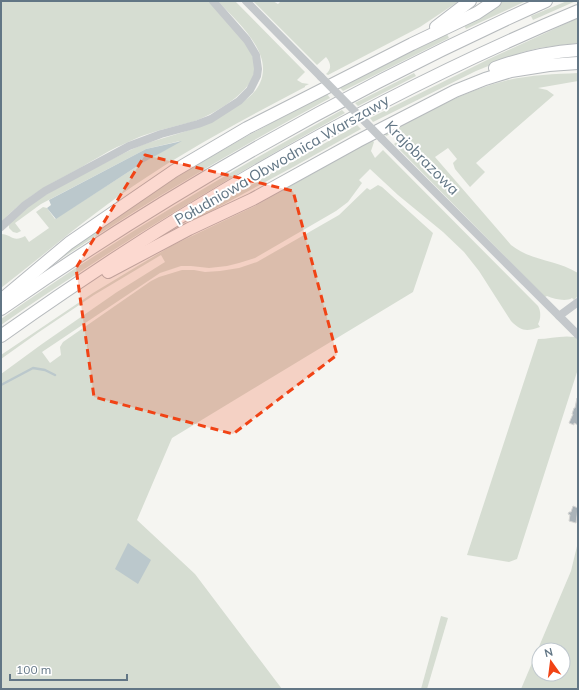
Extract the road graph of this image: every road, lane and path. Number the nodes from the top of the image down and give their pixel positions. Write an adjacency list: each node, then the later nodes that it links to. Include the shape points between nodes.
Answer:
1 (213, 1): 11 (street, via 247,40 256,55 257,76 250,90 239,101 211,119 128,146 45,191 25,204)
2 (246, 1): 15 (street, Krajobrazowa, bridge)
3 (470, 1): 7 (highway)
4 (495, 1): 7 (highway, via 477,13)
5 (546, 1): 14 (highway, Południowa Obwodnica Warszawy, via 404,69 241,156 122,228)
6 (578, 11): 16 (highway, Południowa Obwodnica Warszawy, via 421,84 306,144 161,229)
7 (412, 44): 12 (highway, via 247,128 174,172 69,243)
8 (578, 50): 10 (highway, via 535,56 485,72 440,93)
9 (578, 63): 10 (highway, via 511,71 485,79)
10 (395, 120): 16 (highway, via 253,199 147,251)
11 (1, 227)
12 (1, 300)
13 (578, 302): 15 (street)
14 (1, 309)
15 (559, 316): 17 (street, Krajobrazowa)
16 (26, 318): 18 (highway, Południowa Obwodnica Warszawy)
17 (578, 335)
18 (1, 336)

